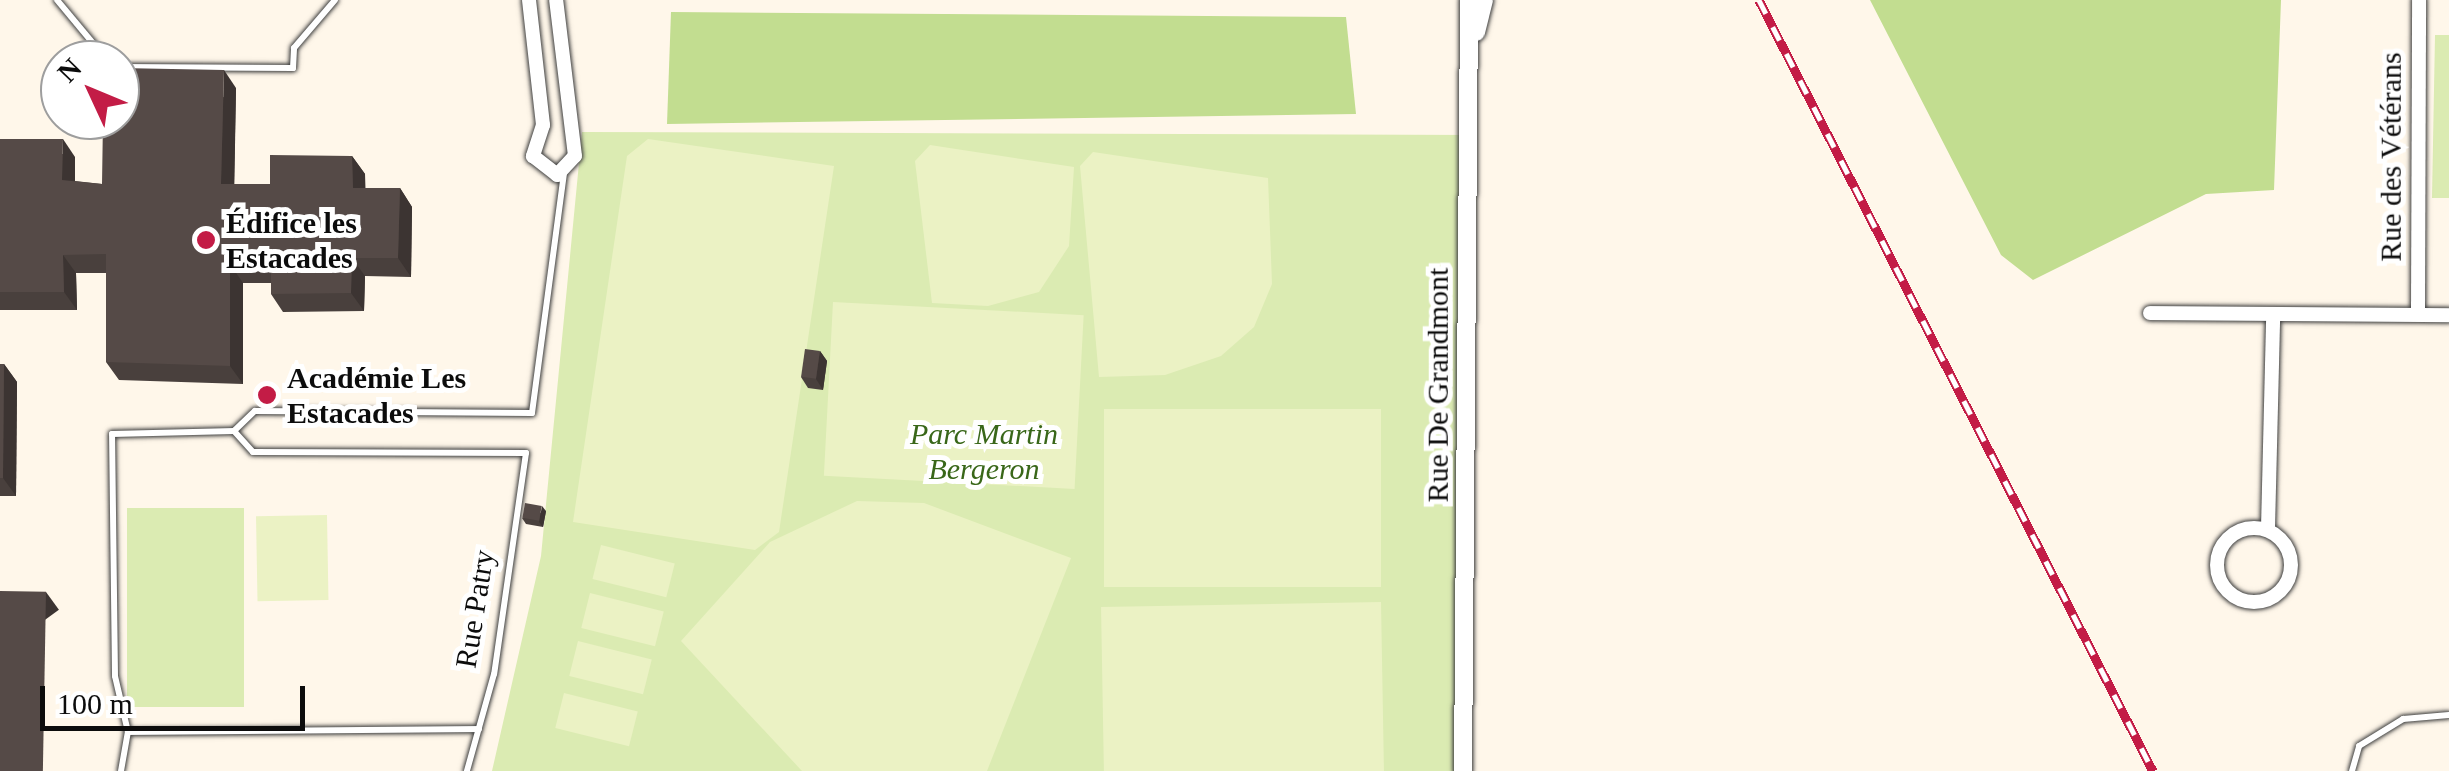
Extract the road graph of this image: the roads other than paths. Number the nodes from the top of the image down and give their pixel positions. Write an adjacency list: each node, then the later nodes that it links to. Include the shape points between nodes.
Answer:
1 (57, 0): 8 (lane)
2 (335, 0): 10 (lane, via 294,48 293,68)
3 (529, 0): 11 (street, via 543,124 533,156 544,172)
4 (556, 0): 11 (street, via 576,156)
5 (1469, 0): 9 (street, Rue De Grandmont)
6 (1484, 0): 9 (street)
7 (2419, 0): 13 (street, Rue des Vétérans)
8 (90, 40)
9 (1469, 57): 23 (street, Rue De Grandmont)
10 (140, 67)
11 (564, 173): 16 (lane, via 532,413 255,411)
12 (2150, 313): 15 (street)
13 (2418, 314): 14 (street); 15 (street)
14 (2449, 315)
15 (2272, 316): 17 (street)
16 (234, 431): 19 (lane, Rue Patry, via 253,452 526,452); 20 (lane, via 112,434 115,676)
17 (2268, 528): 17 (street, via 2290,559 2287,583 2270,600 2246,602 2219,578 2219,555 2233,536)
18 (2449, 715): 24 (lane, via 2403,719 2358,746)
19 (480, 729): 20 (lane); 22 (lane, Rue Patry)
20 (128, 732): 21 (lane)
21 (121, 771)
22 (467, 771)
23 (1463, 771)
24 (2352, 771)

